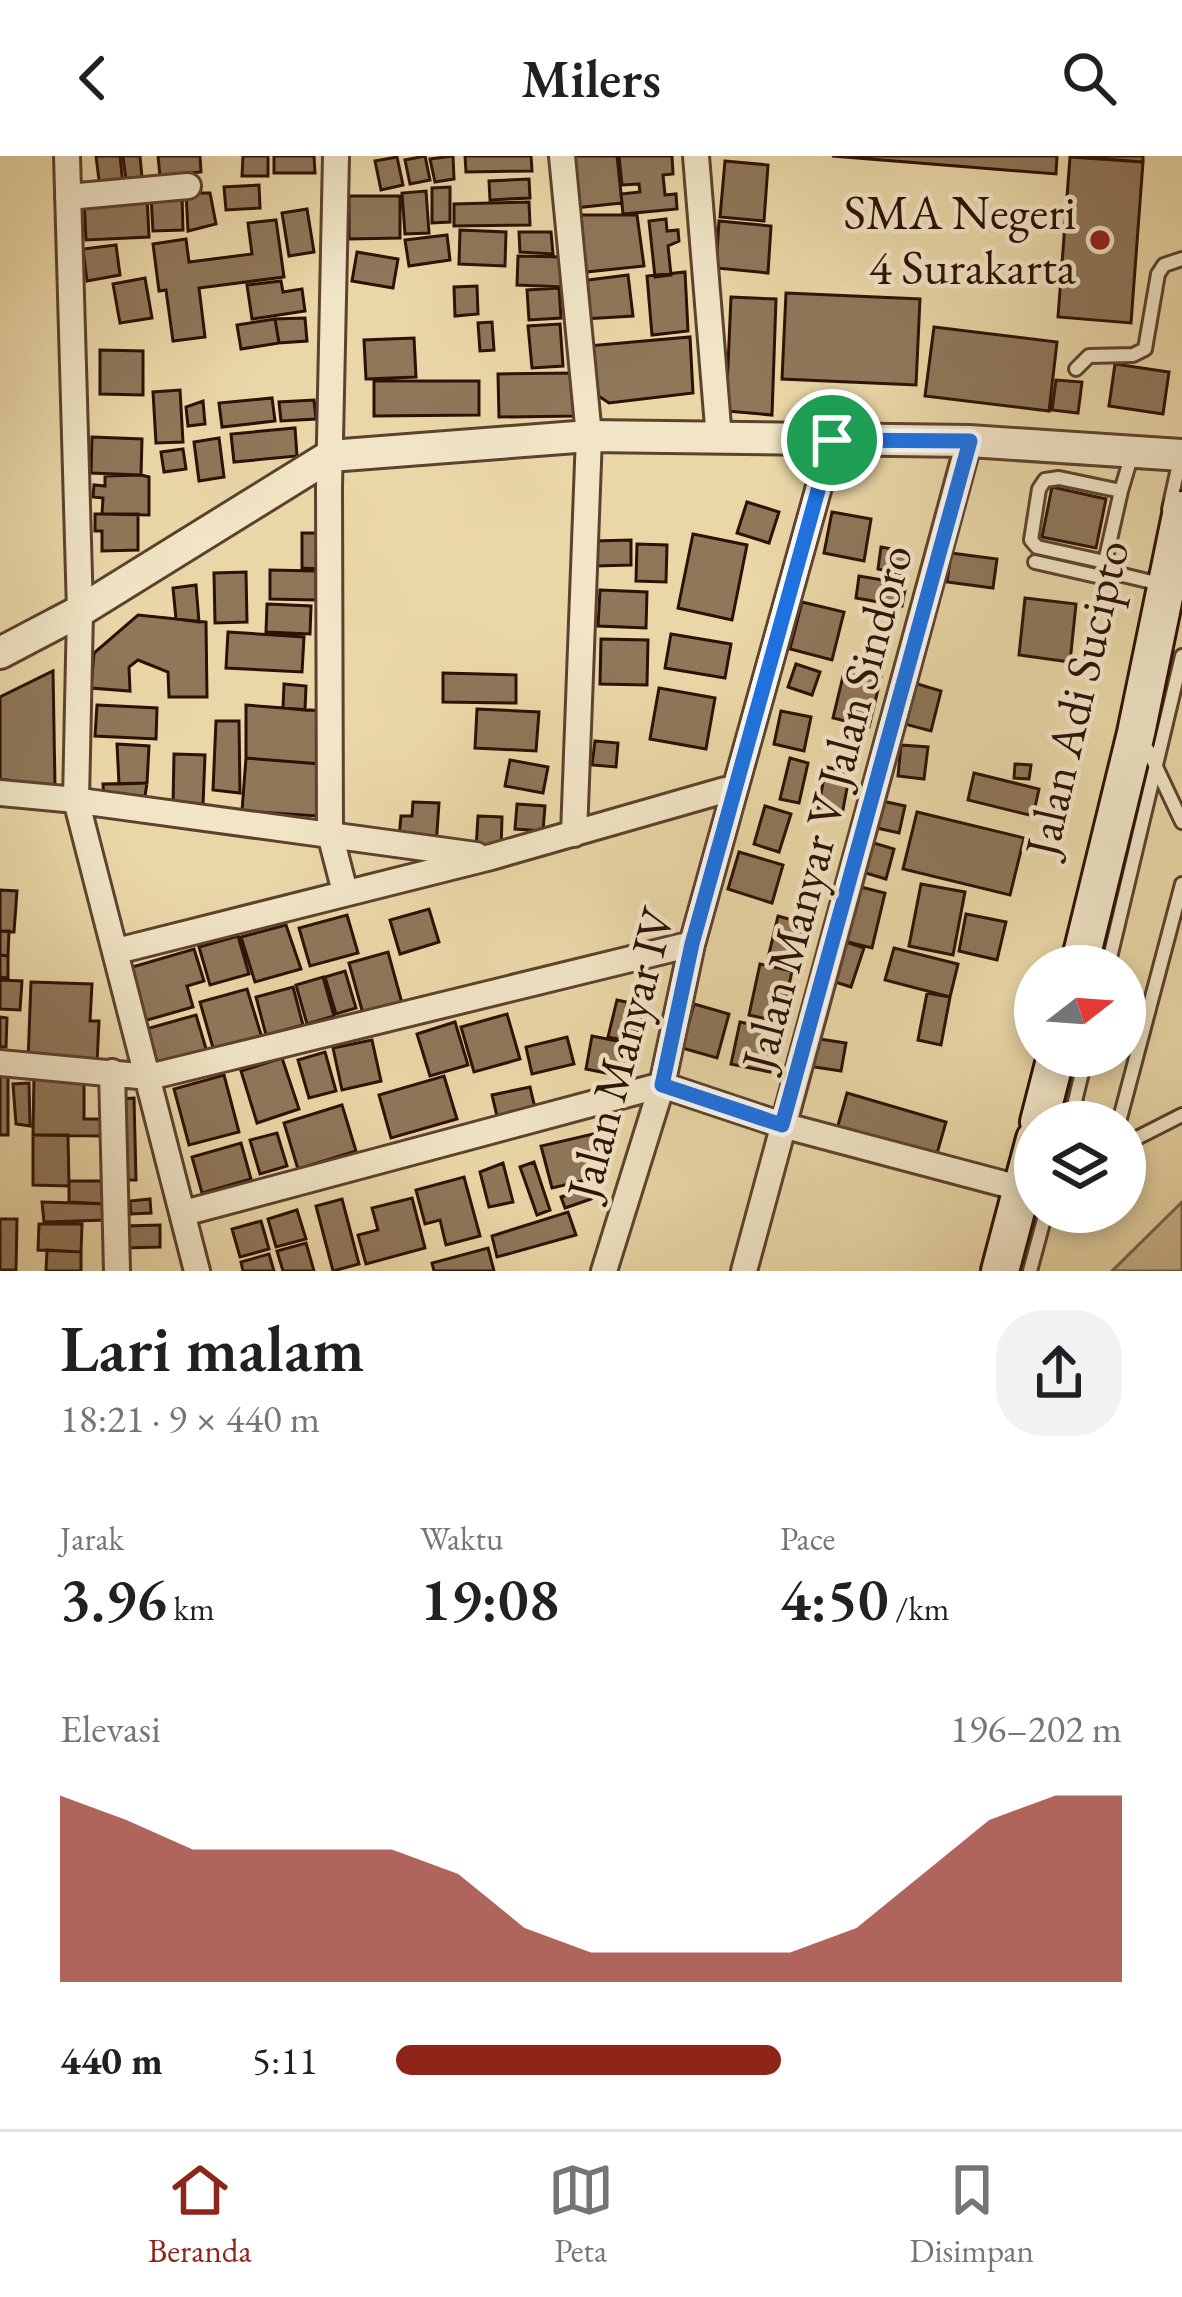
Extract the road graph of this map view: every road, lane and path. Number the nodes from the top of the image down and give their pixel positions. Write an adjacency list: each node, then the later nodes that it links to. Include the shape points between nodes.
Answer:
1 (67, 156): 6 (street)
2 (336, 156): 15 (street)
3 (562, 156): 9 (street)
4 (696, 156): 10 (street)
5 (188, 187): 6 (street)
6 (68, 197): 21 (street)
7 (1182, 260): 8 (lane, via 1157,274 1145,349 1089,356)
8 (1076, 369)
9 (589, 436): 10 (street); 15 (street); 31 (street)
10 (719, 439): 11 (street)
11 (832, 440): 12 (street); 35 (street, Jalan Manyar IV)
12 (970, 441): 13 (street); 46 (street, Jalan Manyar V Jalan Sindoro)
13 (1132, 454): 14 (street); 16 (lane)
14 (1182, 454): 20 (lane, Jalan Adi Sucipto)
15 (329, 456): 21 (street); 30 (street)
16 (1121, 491): 19 (lane); 19 (lane, via 1054,478 1039,488 1031,540 1037,547)
17 (1182, 510): 24 (main road, Jalan Adi Sucipto)
18 (1035, 562): 19 (lane, via 1101,578)
19 (1108, 567): 20 (lane)
20 (1167, 586): 24 (lane, Jalan Adi Sucipto); 25 (main road, Jalan Adi Sucipto)
21 (80, 611): 22 (street); 28 (street)
22 (0, 653)
23 (1182, 656): 25 (lane, Jalan Adi Sucipto)
24 (1133, 697): 25 (main road, Jalan Adi Sucipto)
25 (1132, 760): 29 (lane); 36 (main road, Jalan Adi Sucipto, via 1102,839); 37 (main road, Jalan Adi Sucipto); 38 (lane, Jalan Adi Sucipto)
26 (725, 790): 31 (street)
27 (0, 793): 28 (street)
28 (78, 800): 30 (street); 39 (street)
29 (1182, 822)
30 (330, 834): 32 (street); 34 (street)
31 (574, 834): 32 (street)
32 (491, 857): 34 (street)
33 (1182, 884): 44 (lane)
34 (345, 892): 39 (street)
35 (692, 944): 42 (street); 43 (street, Jalan Manyar IV)
36 (1080, 945)
37 (1098, 945)
38 (1110, 945)
39 (117, 950): 42 (street)
40 (0, 1063): 41 (street)
41 (112, 1072): 42 (street); 54 (street)
42 (149, 1077): 49 (street)
43 (662, 1085): 46 (street); 49 (street); 56 (street, Jalan Manyar IV)
44 (1125, 1101)
45 (1182, 1115): 47 (lane)
46 (782, 1125): 48 (street); 57 (street, Jalan Manyar V Jalan Sindoro)
47 (1146, 1133)
48 (1014, 1192)
49 (184, 1213): 55 (street)
50 (1014, 1220): 58 (lane)
51 (1014, 1233): 59 (main road)
52 (1021, 1233): 60 (main road)
53 (1029, 1233): 61 (lane)
54 (117, 1271)
55 (197, 1271)
56 (604, 1271)
57 (744, 1271)
58 (984, 1271)
59 (1000, 1271)
60 (1014, 1271)
61 (1030, 1271)

